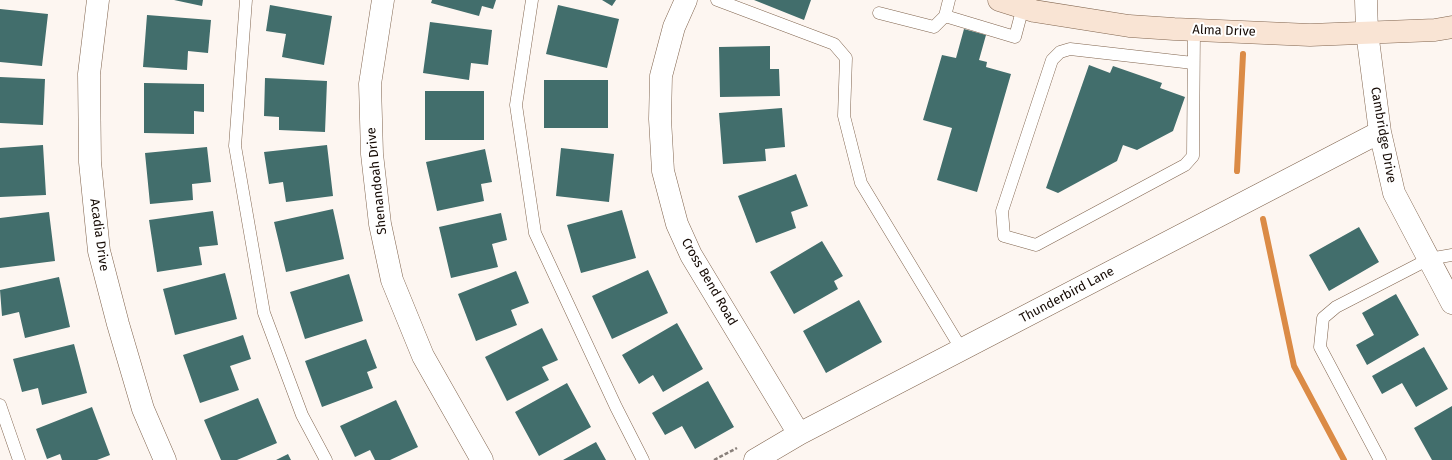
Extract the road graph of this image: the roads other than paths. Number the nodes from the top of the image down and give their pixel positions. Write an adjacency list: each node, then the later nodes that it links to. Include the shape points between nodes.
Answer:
1 (98, 0): 25 (street, Acadia Drive, via 89,74 90,162 99,252 143,409)
2 (246, 0): 26 (lane, via 235,146 264,313 302,415)
3 (383, 0): 27 (street, Shenandoah Drive, via 370,84 372,154 380,224 392,280 422,356)
4 (532, 0): 28 (lane, via 516,105 535,233)
5 (686, 0): 23 (street, Cross Bend Road, via 674,27 661,76 663,171 677,224 691,255)
6 (717, 0): 21 (lane, via 834,44 846,58 844,116 861,183)
7 (949, 0): 12 (lane)
8 (1000, 0): 10 (main road, Alma Drive)
9 (1366, 0): 15 (street, Cambridge Drive)
10 (1023, 7): 12 (lane, via 1015,37); 14 (main road, Alma Drive, via 1129,26)
11 (879, 13): 12 (lane, via 934,28)
12 (945, 16)
13 (1452, 27): 15 (main road, Alma Drive, via 1435,30)
14 (1194, 30): 15 (main road, Alma Drive, via 1310,35); 16 (lane)
15 (1366, 32): 17 (street, Cambridge Drive)
16 (1193, 63): 16 (lane, via 1193,156 1185,166 1036,245 1004,236 1002,211 1052,60 1060,52 1070,49)
17 (1380, 132): 19 (street, Cambridge Drive, via 1394,193); 21 (street, Thunderbird Lane)
18 (1452, 255): 19 (lane)
19 (1429, 259): 20 (street, Cambridge Drive); 30 (lane, via 1336,308 1323,318 1320,347)
20 (1452, 303)
21 (962, 350): 23 (street, Thunderbird Lane)
22 (0, 405): 24 (lane)
23 (799, 434): 29 (street, Thunderbird Lane)
24 (19, 460)
25 (165, 460)
26 (326, 460)
27 (482, 460)
28 (643, 460)
29 (755, 460)
30 (1380, 460)

